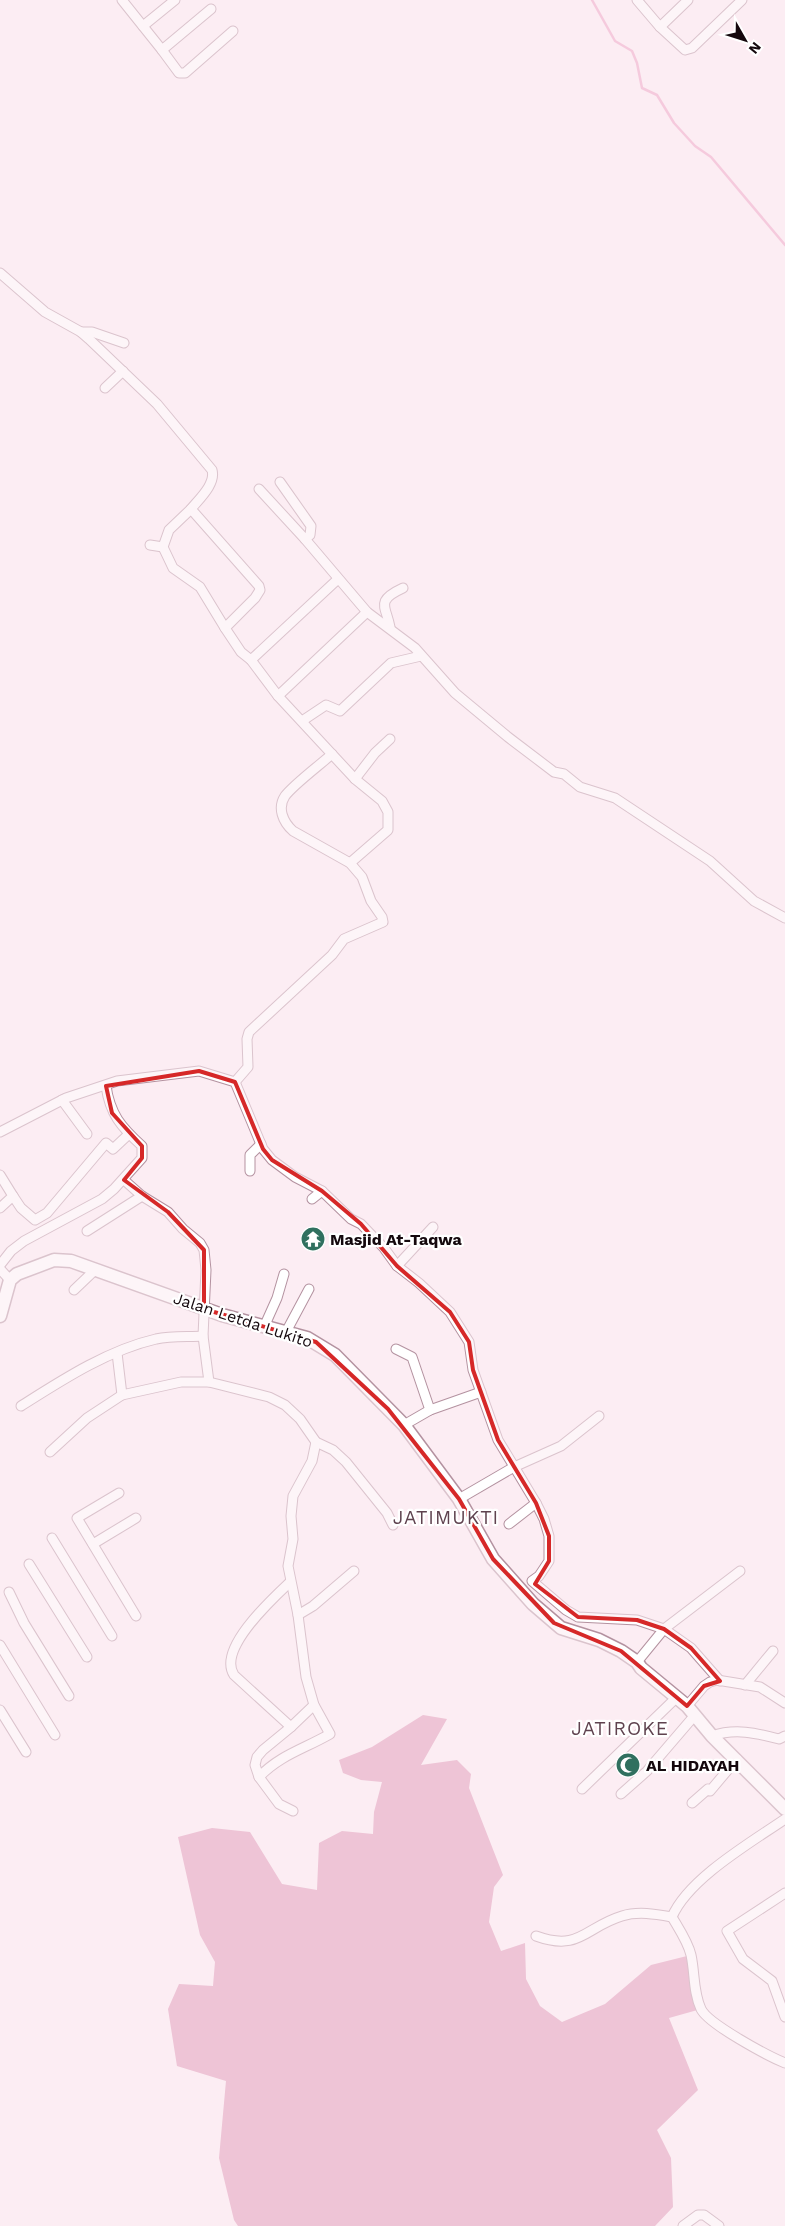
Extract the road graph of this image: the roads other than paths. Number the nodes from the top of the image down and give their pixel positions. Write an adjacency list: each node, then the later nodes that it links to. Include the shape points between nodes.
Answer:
1 (122, 0): 7 (street)
2 (175, 0): 7 (street)
3 (637, 0): 8 (street)
4 (688, 0): 8 (street)
5 (742, 0): 8 (street, via 689,50 681,48)
6 (211, 9): 10 (street)
7 (142, 26): 10 (street)
8 (660, 26)
9 (233, 31): 10 (street, via 185,74 179,73)
10 (162, 50)
11 (0, 273): 12 (street, via 45,312)
12 (81, 332): 13 (street, via 92,332); 14 (street)
13 (124, 343)
14 (123, 371): 15 (street); 18 (street, via 212,470 210,484)
15 (105, 388)
16 (280, 482): 19 (street, via 311,526 310,535)
17 (259, 489): 19 (street)
18 (191, 509): 21 (street, via 169,530); 26 (street, via 259,586 259,594)
19 (305, 540): 22 (street)
20 (150, 545): 21 (street)
21 (163, 547): 26 (street, via 173,568 200,587)
22 (338, 579): 24 (street); 28 (street)
23 (403, 588): 25 (street, via 385,602 383,609)
24 (366, 612): 25 (street); 29 (street)
25 (390, 627): 27 (street)
26 (225, 628): 28 (street, via 241,652)
27 (422, 656): 30 (street, via 391,663 340,711 326,705); 35 (street, via 455,692 538,761 554,772 564,774 580,787 615,798 710,861 754,901)
28 (251, 660): 29 (street)
29 (278, 696): 30 (street)
30 (302, 721): 32 (street)
31 (390, 739): 33 (street)
32 (332, 754): 33 (street); 34 (street, via 285,796 281,811 285,824 298,835)
33 (354, 779): 34 (street, via 382,801 389,823 388,830)
34 (350, 863): 36 (street, via 362,877 383,922 344,939 332,955 249,1032 248,1067)
35 (785, 918)
36 (235, 1082): 37 (street, via 199,1071 117,1081); 42 (street)
37 (106, 1086): 38 (street); 41 (street, via 112,1113)
38 (62, 1100): 39 (street); 40 (street)
39 (0, 1132)
40 (87, 1134)
41 (129, 1134): 45 (street, via 142,1146 142,1158); 47 (street, via 113,1149 106,1144 47,1213 35,1220 21,1208)
42 (262, 1144): 43 (street, via 250,1155); 46 (street, via 272,1160)
43 (250, 1171)
44 (0, 1176): 47 (street)
45 (124, 1180): 48 (street); 53 (street, via 102,1199 24,1241)
46 (322, 1191): 49 (street); 54 (street, via 375,1237)
47 (14, 1196): 50 (street)
48 (142, 1196): 52 (street); 61 (street, via 168,1212 204,1250)
49 (312, 1199)
50 (0, 1208)
51 (433, 1227): 54 (street)
52 (87, 1231)
53 (0, 1265)
54 (397, 1266): 69 (street, via 450,1312 469,1342 473,1370)
55 (96, 1268): 58 (street, Jalan Letda Lukito, via 54,1260 17,1274); 60 (street); 61 (street, Jalan Letda Lukito)
56 (0, 1269): 58 (street)
57 (284, 1274): 63 (street)
58 (10, 1280): 62 (street)
59 (309, 1288): 64 (street)
60 (74, 1290)
61 (204, 1309): 63 (street, Jalan Letda Lukito); 65 (street)
62 (0, 1316)
63 (264, 1327): 64 (street, Jalan Letda Lukito)
64 (286, 1332): 74 (street, Jalan Letda Lukito, via 307,1338 335,1356)
65 (203, 1336): 67 (street, via 157,1339); 68 (street)
66 (396, 1349): 72 (street, via 412,1358)
67 (117, 1353): 70 (street); 71 (street, via 52,1386)
68 (210, 1382): 70 (street, via 181,1382); 75 (street, via 269,1397 285,1405 300,1419)
69 (481, 1392): 72 (street); 77 (street, via 498,1440)
70 (122, 1395): 76 (street, via 87,1418)
71 (21, 1406)
72 (430, 1410): 74 (street)
73 (599, 1416): 77 (street, via 561,1446)
74 (404, 1425): 79 (street, Jalan Letda Lukito)
75 (316, 1442): 83 (street, via 333,1450 346,1462); 90 (street, via 312,1460 294,1496 291,1516 293,1539 288,1566)
76 (50, 1452)
77 (514, 1467): 79 (street); 80 (street)
78 (119, 1493): 85 (street, via 78,1518)
79 (459, 1499): 92 (street, Jalan Letda Lukito, via 493,1559)
80 (536, 1502): 82 (street); 89 (street, via 549,1536 549,1561)
81 (136, 1518): 85 (street)
82 (509, 1524)
83 (393, 1525)
84 (52, 1538): 97 (street)
85 (93, 1544): 95 (street)
86 (29, 1564): 100 (street)
87 (354, 1571): 94 (street)
88 (740, 1571): 96 (street)
89 (532, 1581): 92 (street); 96 (street, via 578,1617 637,1620)
90 (290, 1582): 94 (street); 108 (street, via 269,1601 241,1636 230,1656 230,1666 234,1675)
91 (9, 1592): 93 (street)
92 (523, 1593): 101 (street, Jalan Letda Lukito, via 561,1628 599,1640)
93 (18, 1607): 93 (street, via 66,1684 69,1696 24,1623)
94 (298, 1615): 105 (street, via 306,1677)
95 (136, 1616)
96 (664, 1629): 101 (street); 102 (street, via 691,1648)
97 (112, 1636)
98 (0, 1645): 109 (street)
99 (773, 1651): 103 (street)
100 (87, 1657)
101 (636, 1662): 106 (street, Jalan Letda Lukito)
102 (720, 1681): 103 (street); 106 (street, via 710,1682)
103 (745, 1685): 104 (street, via 760,1687)
104 (785, 1703)
105 (314, 1705): 108 (street); 114 (street, via 330,1734 284,1756)
106 (686, 1706): 110 (street, Jalan Letda Lukito); 115 (street); 116 (street, via 647,1771)
107 (0, 1710): 112 (street)
108 (291, 1727): 114 (street, via 257,1757 255,1765)
109 (55, 1735)
110 (712, 1736): 111 (street, via 735,1731 779,1739); 113 (street, Jalan Letda Lukito)
111 (785, 1736)
112 (26, 1752)
113 (737, 1759): 117 (street, via 710,1791 708,1789); 118 (street, Jalan Letda Lukito)
114 (259, 1777): 119 (street, via 280,1804)
115 (582, 1789)
116 (621, 1794)
117 (692, 1803)
118 (785, 1809)
119 (293, 1812)
120 (785, 1819): 122 (street, via 700,1881 678,1903)
121 (785, 1893): 124 (street, via 727,1931 743,1958 772,1981)
122 (672, 1917): 123 (street, via 636,1913 622,1916 584,1937 559,1943); 125 (street, via 691,1955 701,2009 712,2022)
123 (536, 1936)
124 (785, 2017)
125 (785, 2063)
126 (683, 2226): 127 (street, via 698,2215 704,2215)
127 (719, 2226)

